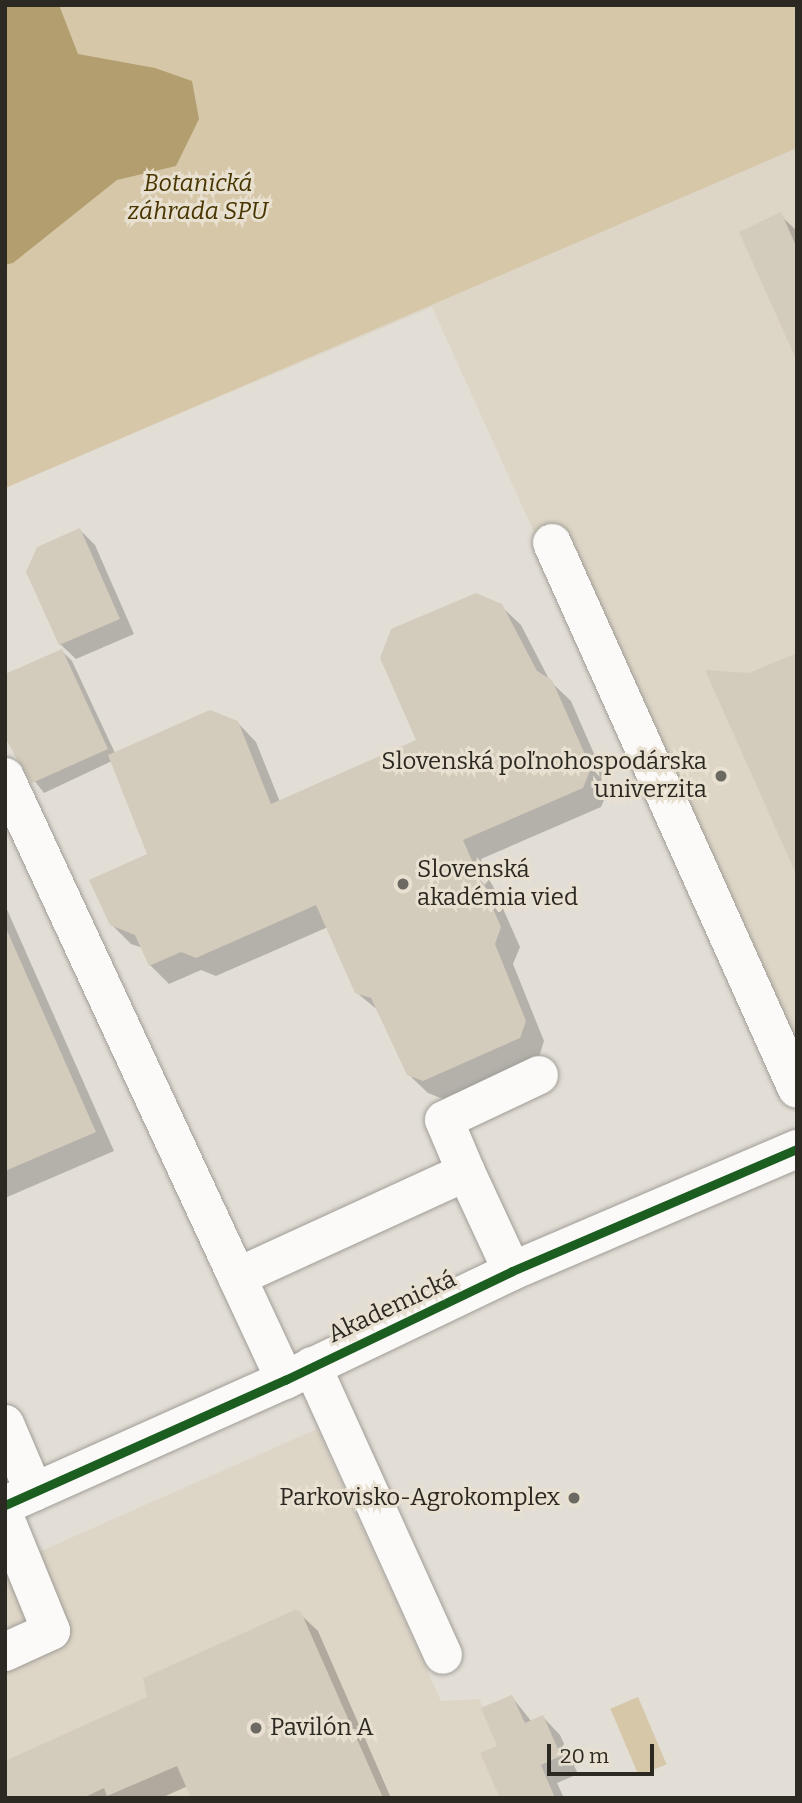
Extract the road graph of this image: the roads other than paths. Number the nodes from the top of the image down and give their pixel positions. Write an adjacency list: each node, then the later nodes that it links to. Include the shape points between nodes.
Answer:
1 (552, 543): 4 (street)
2 (5, 777): 8 (street)
3 (539, 1075): 6 (street, via 444,1120)
4 (797, 1089)
5 (797, 1150): 7 (street, Akademická)
6 (466, 1172): 7 (street); 8 (street)
7 (512, 1271): 9 (street, Akademická)
8 (237, 1277): 9 (street)
9 (299, 1373): 11 (street, Akademická); 14 (street)
10 (5, 1424): 11 (street)
11 (19, 1498)
12 (5, 1518): 13 (street, via 51,1632)
13 (5, 1652)
14 (443, 1655)

